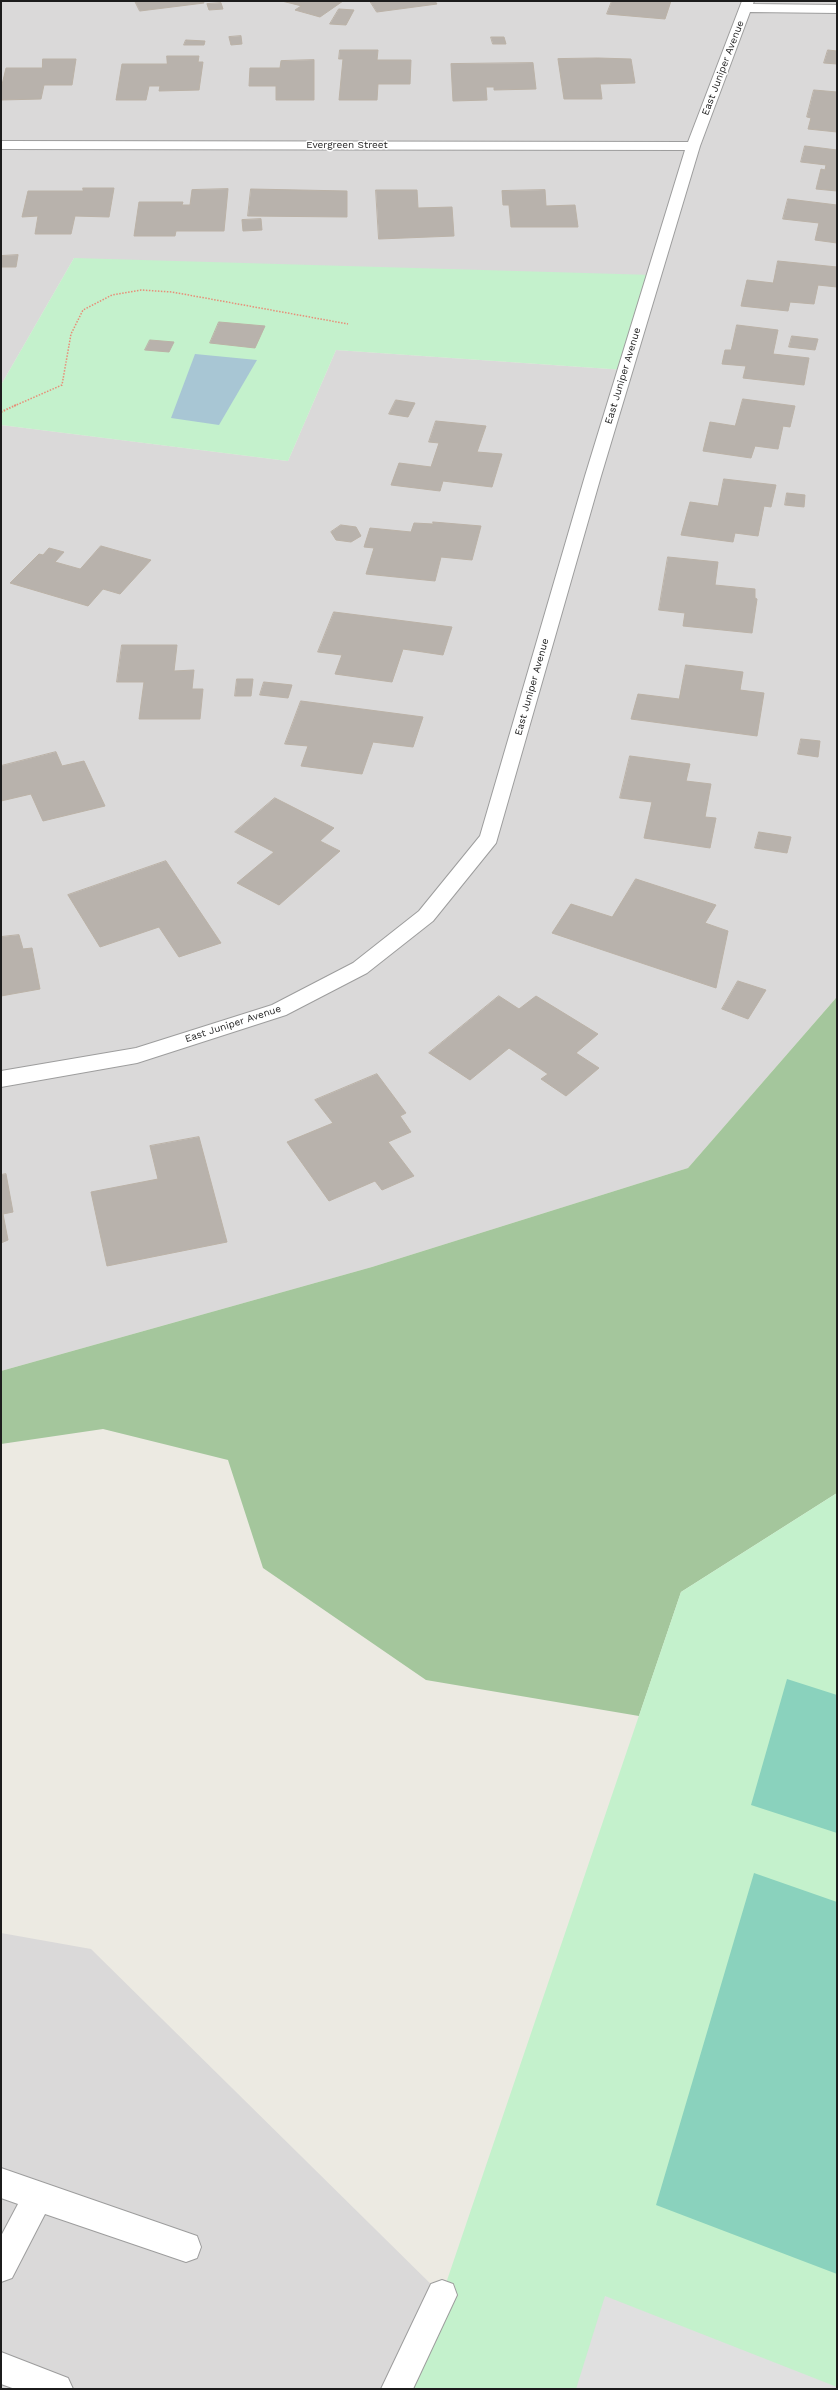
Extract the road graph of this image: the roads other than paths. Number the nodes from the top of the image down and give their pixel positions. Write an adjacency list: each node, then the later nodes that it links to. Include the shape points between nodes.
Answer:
1 (747, 4): 2 (street); 4 (street, East Juniper Avenue)
2 (837, 9)
3 (1, 145): 4 (street, Evergreen Street)
4 (693, 146): 5 (street, East Juniper Avenue, via 593,476 489,838 426,916 360,968 279,1010 137,1055)
5 (1, 1079)
6 (1, 2183): 7 (street)
7 (38, 2197): 8 (street); 9 (street)
8 (186, 2247)
9 (1, 2267)
10 (442, 2295): 13 (street)
11 (1, 2368): 12 (street)
12 (56, 2389)
13 (397, 2389)

